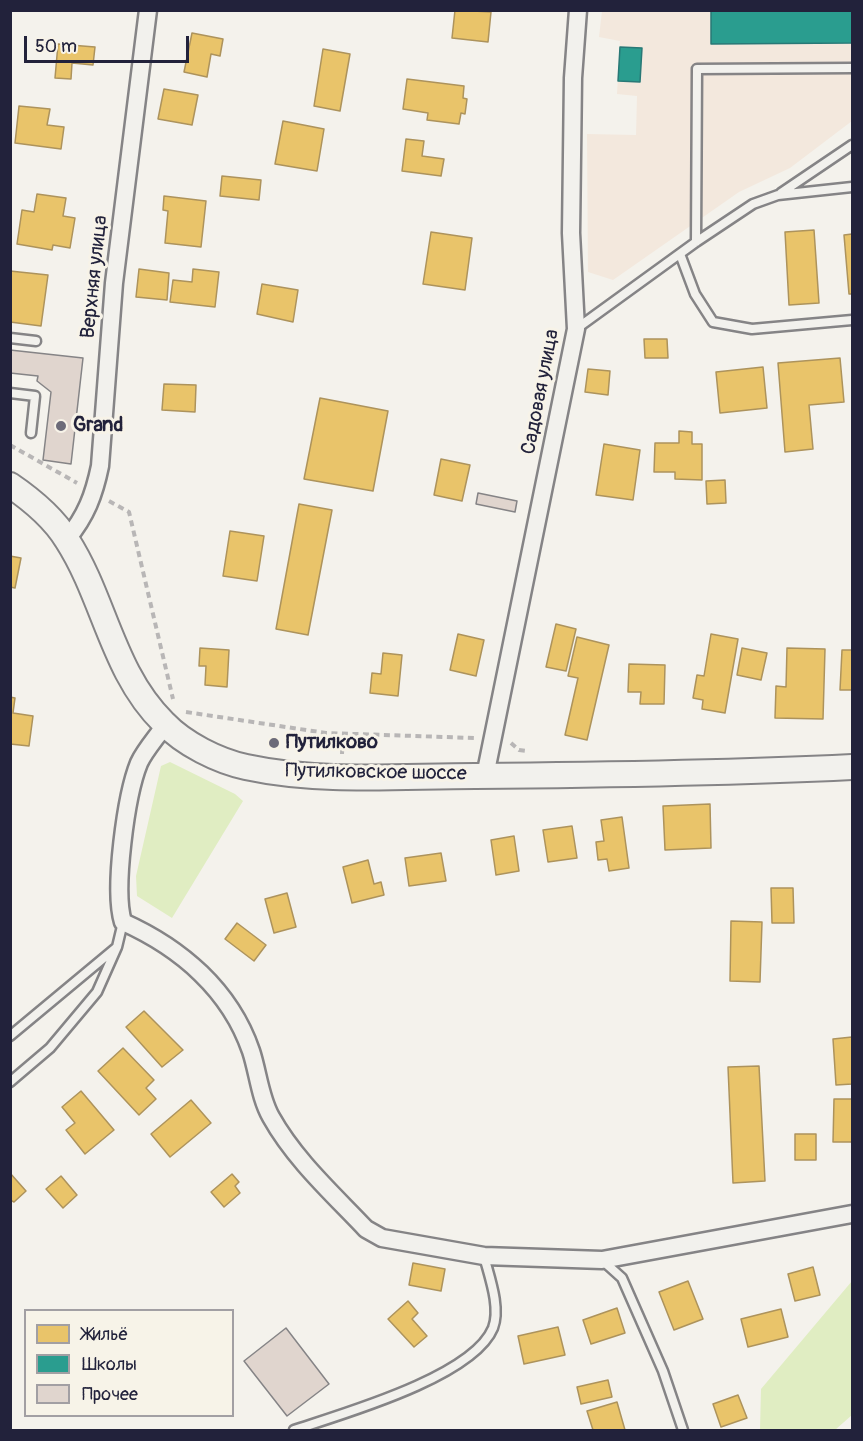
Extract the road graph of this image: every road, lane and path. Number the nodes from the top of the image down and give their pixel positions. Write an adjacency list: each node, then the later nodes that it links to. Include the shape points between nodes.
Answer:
1 (148, 10): 19 (street, Верхняя улица, via 114,283 100,466 95,493 83,520)
2 (578, 10): 10 (street, Садовая улица, via 571,233)
3 (852, 69): 7 (lane, via 697,69)
4 (852, 144): 6 (lane)
5 (852, 187): 6 (lane)
6 (778, 195): 7 (lane, via 753,204)
7 (696, 242): 8 (lane)
8 (680, 254): 9 (lane, via 695,294 713,322 752,329); 10 (lane)
9 (852, 320)
10 (576, 329): 22 (street, Садовая улица)
11 (10, 338): 12 (lane)
12 (36, 340)
13 (10, 393): 14 (lane, via 35,396)
14 (31, 433)
15 (10, 445): 17 (path)
16 (10, 485): 19 (main road, Путилковское шоссе, via 52,519)
17 (82, 486)
18 (104, 498): 21 (path, via 129,512 173,700 184,711)
19 (67, 539): 20 (main road, Путилковское шоссе, via 90,583 126,672 142,699)
20 (165, 725): 26 (main road, Путилковское шоссе, via 216,756 245,767 342,777); 27 (street, via 139,762 126,817 118,907)
21 (343, 734): 22 (path); 24 (path)
22 (493, 739): 23 (path); 26 (street, Садовая улица)
23 (538, 753)
24 (342, 761)
25 (852, 767): 26 (main road, Путилковское шоссе)
26 (485, 776)
27 (123, 922): 28 (lane); 32 (street, via 168,945 203,973 238,1020 270,1115 286,1141 366,1228 382,1238)
28 (117, 947): 29 (lane); 30 (lane, via 97,992 50,1048)
29 (10, 1036)
30 (10, 1082)
31 (852, 1214): 33 (street)
32 (484, 1256): 33 (street); 34 (lane, via 494,1326 483,1345 406,1391)
33 (602, 1260): 35 (lane, via 622,1278 663,1371)
34 (294, 1431)
35 (683, 1431)

